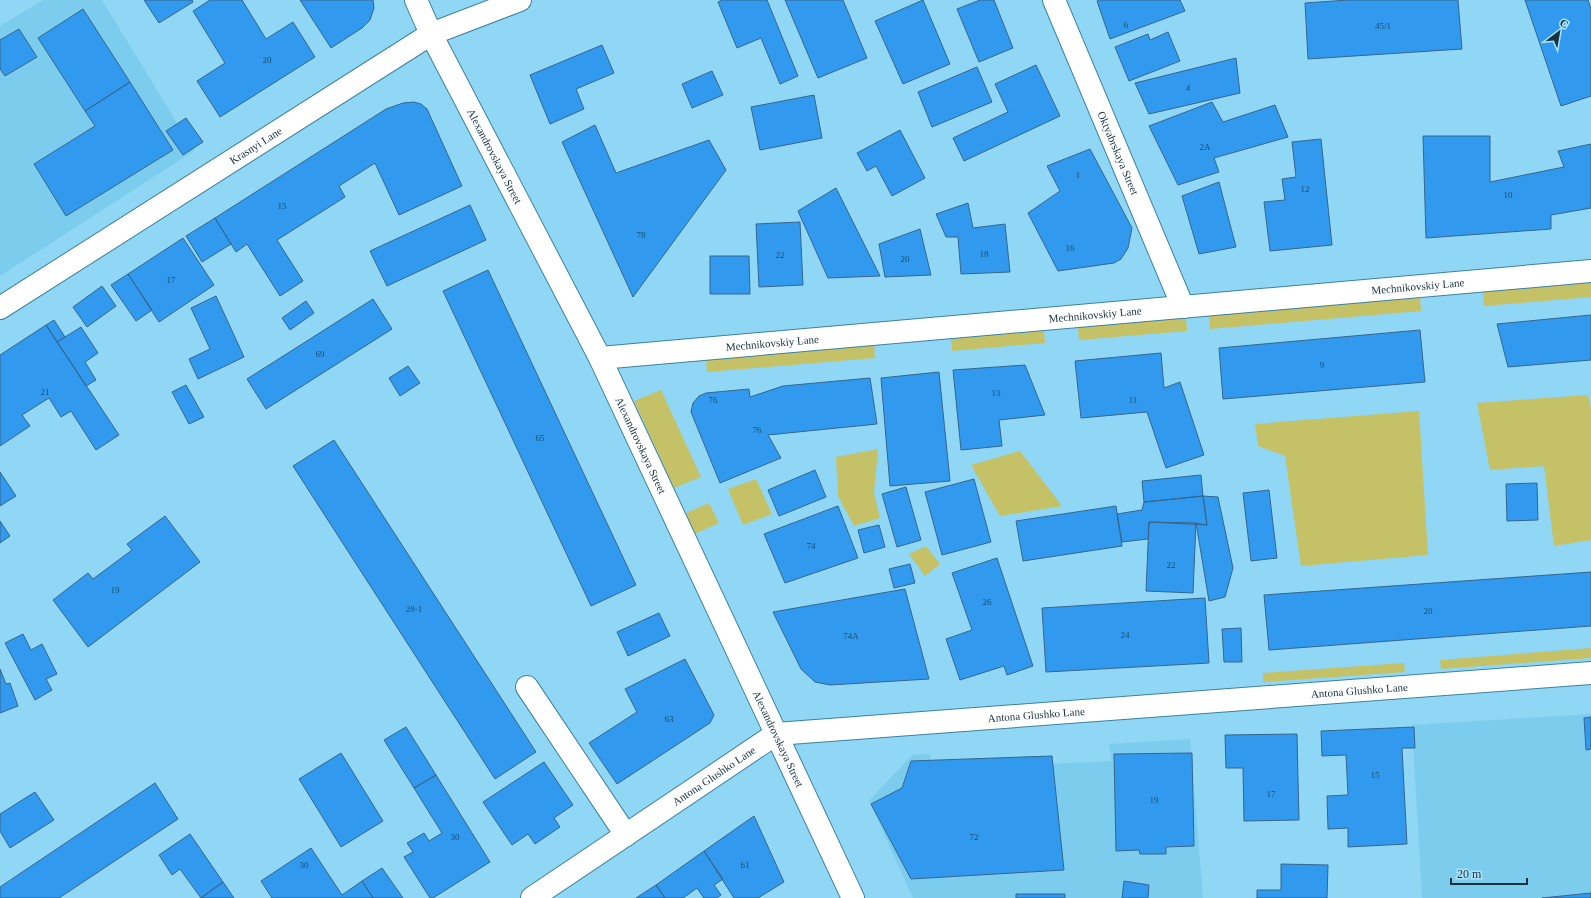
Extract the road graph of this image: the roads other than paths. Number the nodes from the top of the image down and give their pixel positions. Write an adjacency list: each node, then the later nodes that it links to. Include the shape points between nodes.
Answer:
1 (416, 0): 4 (street, Alexandrovskaya Street)
2 (520, 0): 4 (street, Krasnyi Lane)
3 (1054, 0): 6 (street, Oktyabrskaya Street)
4 (431, 34): 7 (street, Krasnyi Lane); 8 (street, Alexandrovskaya Street)
5 (1591, 271): 6 (street, Mechnikovskiy Lane)
6 (1183, 307): 8 (street, Mechnikovskiy Lane)
7 (0, 308)
8 (600, 358): 11 (street, Alexandrovskaya Street)
9 (1591, 673): 11 (street, Antona Glushko Lane)
10 (527, 687): 12 (street)
11 (776, 734): 12 (street, Antona Glushko Lane); 14 (street, Alexandrovskaya Street)
12 (626, 835): 13 (street, Antona Glushko Lane)
13 (532, 898)
14 (853, 898)

